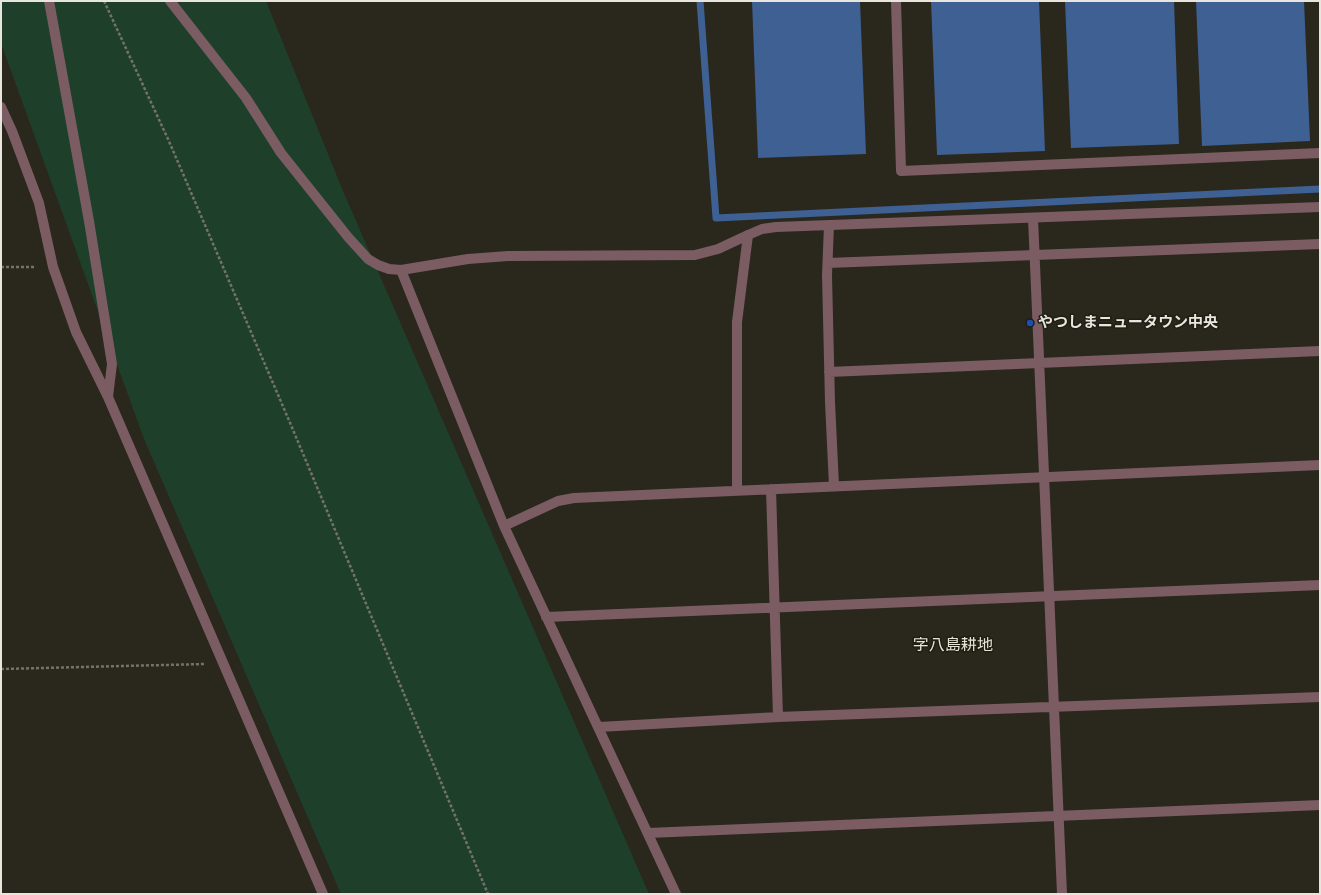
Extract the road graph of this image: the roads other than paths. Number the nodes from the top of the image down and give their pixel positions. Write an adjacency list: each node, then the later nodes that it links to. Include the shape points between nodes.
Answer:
1 (49, 1): 17 (street, via 112,364)
2 (170, 1): 13 (street, via 246,98 281,152 348,237 373,262 389,269)
3 (896, 1): 5 (street, via 901,171)
4 (1, 107): 17 (street, via 39,203 53,266 76,332)
5 (1320, 153)
6 (1320, 207): 7 (street)
7 (1034, 218): 8 (street); 11 (street)
8 (829, 226): 9 (street, via 771,228); 12 (street)
9 (748, 235): 13 (street, via 718,249 695,255 508,256); 22 (street, via 737,322)
10 (1320, 244): 11 (street)
11 (1035, 255): 12 (street); 15 (street)
12 (828, 263): 16 (street)
13 (400, 270): 23 (street)
14 (1320, 351): 15 (street)
15 (1040, 363): 16 (street); 19 (street)
16 (829, 372): 20 (street)
17 (108, 397): 35 (street)
18 (1320, 465): 19 (street)
19 (1045, 477): 20 (street); 25 (street)
20 (834, 486): 21 (street)
21 (771, 489): 22 (street); 26 (street)
22 (737, 490): 23 (street, via 565,499)
23 (504, 526): 27 (street)
24 (1320, 585): 25 (street)
25 (1050, 596): 26 (street); 29 (street)
26 (774, 608): 27 (street); 30 (street)
27 (546, 617): 31 (street)
28 (1320, 697): 29 (street)
29 (1054, 708): 30 (street); 33 (street)
30 (778, 717): 31 (street)
31 (599, 727): 34 (street)
32 (1320, 805): 33 (street)
33 (1059, 817): 34 (street); 37 (street)
34 (648, 832): 36 (street)
35 (323, 894)
36 (676, 894)
37 (1062, 894)

